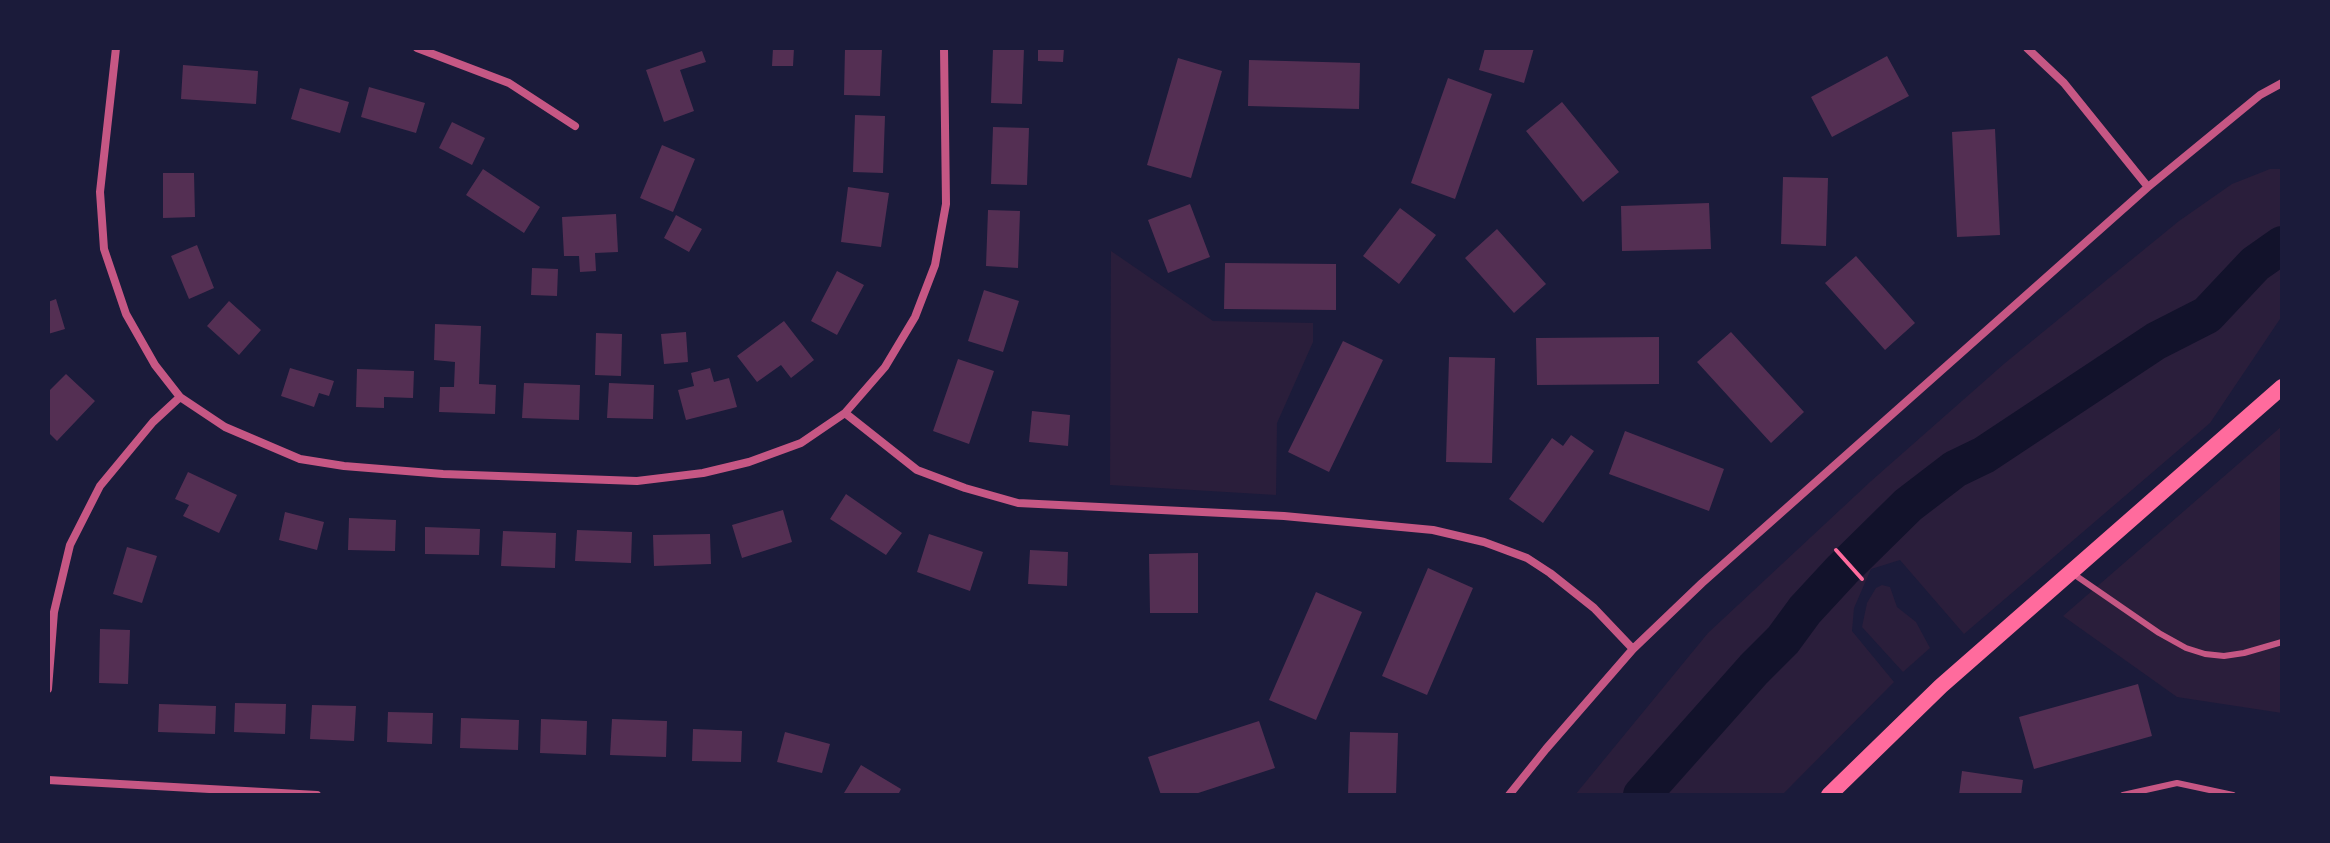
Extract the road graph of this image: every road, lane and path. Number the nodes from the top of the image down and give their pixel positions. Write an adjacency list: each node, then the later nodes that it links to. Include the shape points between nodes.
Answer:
1 (116, 48): 9 (street, via 100,192 104,249 126,314)
2 (417, 48): 6 (street, via 509,83)
3 (944, 48): 10 (street, via 946,204 935,265 915,317 885,367)
4 (2027, 48): 7 (street, via 2064,83)
5 (2282, 83): 7 (street, via 2260,95)
6 (575, 126)
7 (2148, 187): 15 (street)
8 (2282, 387): 12 (main road)
9 (180, 397): 10 (street, via 225,427 300,459 443,474 637,481 749,462 801,443); 16 (street, via 100,486 70,545 54,612)
10 (845, 413): 15 (street, via 917,470 1018,503 1284,516 1433,530 1484,542 1550,573)
11 (1836, 550): 13 (path)
12 (2072, 573): 14 (lane, via 2186,648 2224,656); 20 (main road, via 1941,686)
13 (1862, 579)
14 (2282, 642)
15 (1633, 649): 19 (street)
16 (48, 689)
17 (48, 780): 18 (street)
18 (317, 795)
19 (1509, 795)
20 (1829, 795)
21 (2123, 795): 22 (lane, via 2177,783)
22 (2233, 795)

